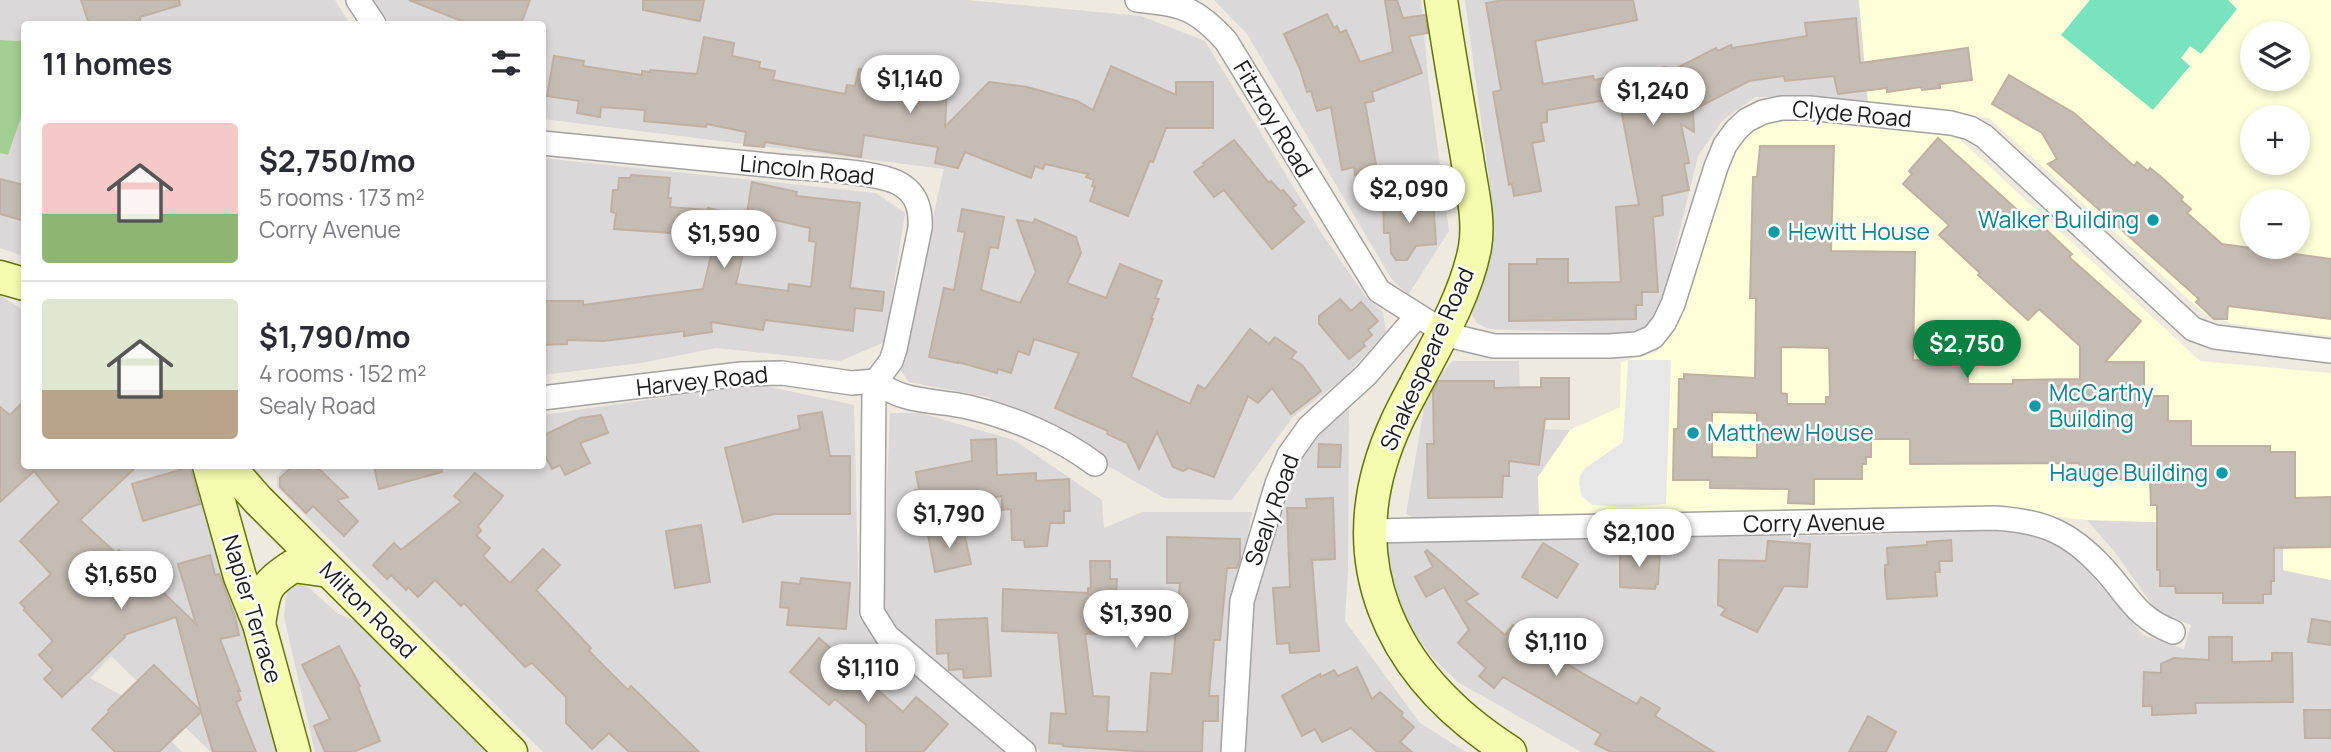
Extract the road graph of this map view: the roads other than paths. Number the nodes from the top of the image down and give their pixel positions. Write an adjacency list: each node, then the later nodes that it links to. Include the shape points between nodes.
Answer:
1 (358, 0): 4 (street)
2 (1137, 0): 8 (street, Fitzroy Road, via 1200,15 1226,41 1379,291)
3 (1441, 0): 8 (street, Shakespeare Road, via 1476,225 1471,266)
4 (372, 21)
5 (546, 143): 10 (street, Lincoln Road, via 828,170 902,184 917,201 920,228 895,349)
6 (0, 276): 7 (street)
7 (21, 283)
8 (1430, 323): 9 (street, Clyde Road, via 1456,337 1494,346 1609,346 1637,344 1653,337 1673,304 1725,145 1747,120 1763,112 1809,108 1970,128 2193,329 2216,337); 15 (street, Shakespeare Road, via 1380,463); 22 (street, Sealy Road, via 1310,427 1289,454 1242,601)
9 (2331, 351)
10 (876, 381): 11 (street, Harvey Road, via 741,374); 12 (street, Harvey Road, via 895,395 969,407 1018,423 1077,450); 21 (street, via 872,612 887,636)
11 (546, 398)
12 (1096, 464)
13 (210, 469): 17 (street, Napier Terrace, via 240,577)
14 (240, 469): 16 (street, Milton Road, via 258,500)
15 (1371, 531): 18 (street, Corry Avenue, via 2028,520 2076,542 2141,614); 23 (street, Shakespeare Road, via 1378,591 1393,632 1411,662 1464,719)
16 (329, 571): 17 (street, via 293,566 278,576 266,588); 20 (street, Milton Road)
17 (259, 624): 19 (street, Napier Terrace)
18 (2173, 632)
19 (294, 752)
20 (512, 752)
21 (1024, 752)
22 (1233, 752)
23 (1510, 752)

